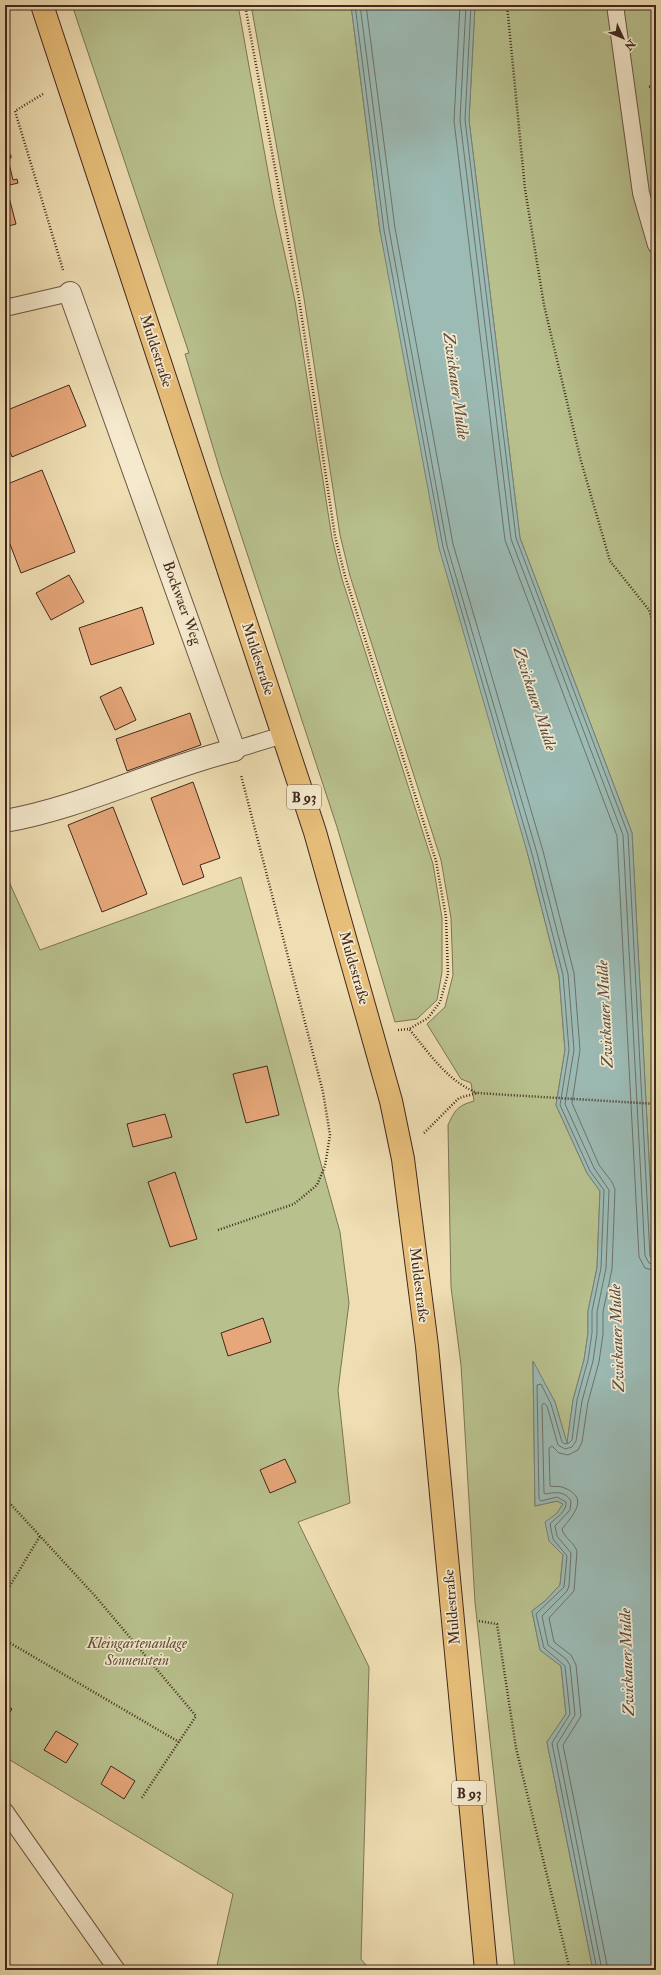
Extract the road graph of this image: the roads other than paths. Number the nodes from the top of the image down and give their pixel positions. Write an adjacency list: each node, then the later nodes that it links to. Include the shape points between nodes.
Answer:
1 (42, 5): 6 (main road, Muldestraße / B 93)
2 (615, 5): 3 (lane, via 641,193)
3 (656, 245)
4 (70, 293): 5 (lane); 7 (street, Bockwaer Weg)
5 (5, 308)
6 (283, 735): 7 (lane); 11 (main road, Muldestraße / B 93, via 315,832 391,1101 403,1159 427,1346)
7 (234, 750): 8 (street, via 202,757 114,790 22,818)
8 (5, 820)
9 (5, 1811): 10 (lane)
10 (117, 1970)
11 (486, 1970)

